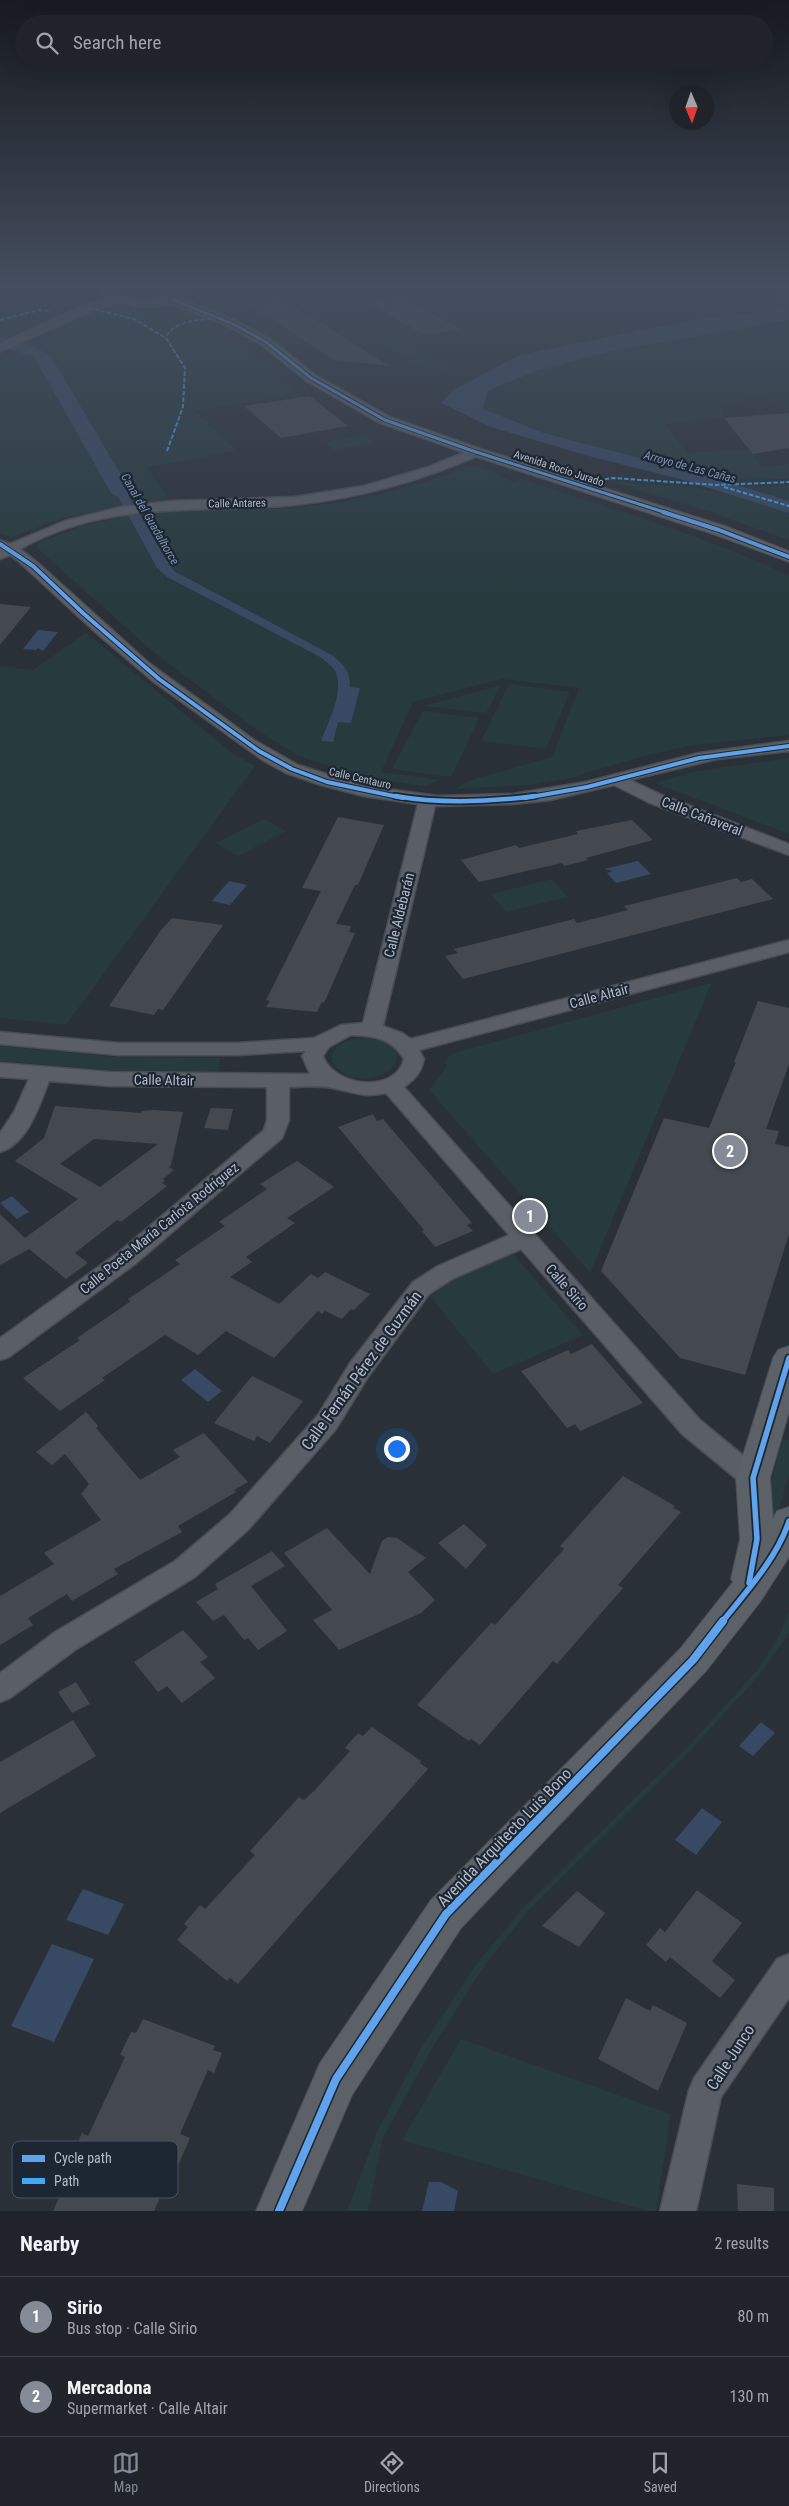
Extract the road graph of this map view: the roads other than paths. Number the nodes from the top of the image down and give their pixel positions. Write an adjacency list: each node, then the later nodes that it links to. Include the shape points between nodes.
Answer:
1 (338, 393): 2 (main road, Avenida Rocío Jurado, via 385,420)
2 (476, 452): 3 (street, Calle Antares, via 388,485 277,502 145,508 57,528); 4 (main road, Avenida Rocío Jurado, via 719,530)
3 (4, 549): 7 (street, Calle Centauro, via 190,703 290,768 336,785 394,797)
4 (789, 557)
5 (789, 746): 6 (street, Calle Centauro, via 692,759)
6 (616, 779): 7 (street, Calle Centauro, via 540,797); 8 (street, Calle Cañaveral, via 656,799)
7 (428, 800): 10 (street, Calle Aldebarán)
8 (789, 850)
9 (789, 946): 13 (street, Calle Altair)
10 (372, 1030): 12 (street, via 348,1029); 13 (street, via 398,1037)
11 (0, 1038): 12 (street, via 118,1049 237,1049)
12 (317, 1044): 17 (street, via 313,1058 318,1072)
13 (409, 1046): 18 (street, via 414,1059 409,1074)
14 (0, 1070): 15 (street, Calle Altair)
15 (42, 1073): 16 (street, Calle Altair, via 110,1079); 19 (street, via 27,1108)
16 (278, 1081): 17 (street, Calle Altair); 21 (street, Calle Poeta María Carlota Rodríguez, via 278,1120 274,1133 134,1252)
17 (329, 1081): 18 (street, via 365,1089)
18 (391, 1086): 20 (street, Calle Sirio)
19 (0, 1145)
20 (524, 1238): 23 (street, Calle Sirio, via 691,1427); 26 (street, Calle Fernán Pérez de Guzmán, via 446,1272 421,1288 359,1370 327,1422 240,1522 185,1569 65,1641)
21 (0, 1350)
22 (789, 1358): 23 (main road, Avenida Arquitecto Luis Bono)
23 (753, 1478): 25 (main road, Avenida Arquitecto Luis Bono, via 757,1539)
24 (789, 1521): 25 (main road, Avenida Arquitecto Luis Bono, via 784,1536)
25 (747, 1591): 28 (main road, Avenida Arquitecto Luis Bono, via 693,1660 446,1914 336,2079)
26 (0, 1689)
27 (789, 1970): 29 (street, Calle Junco, via 706,2090)
28 (279, 2211)
29 (678, 2211)

